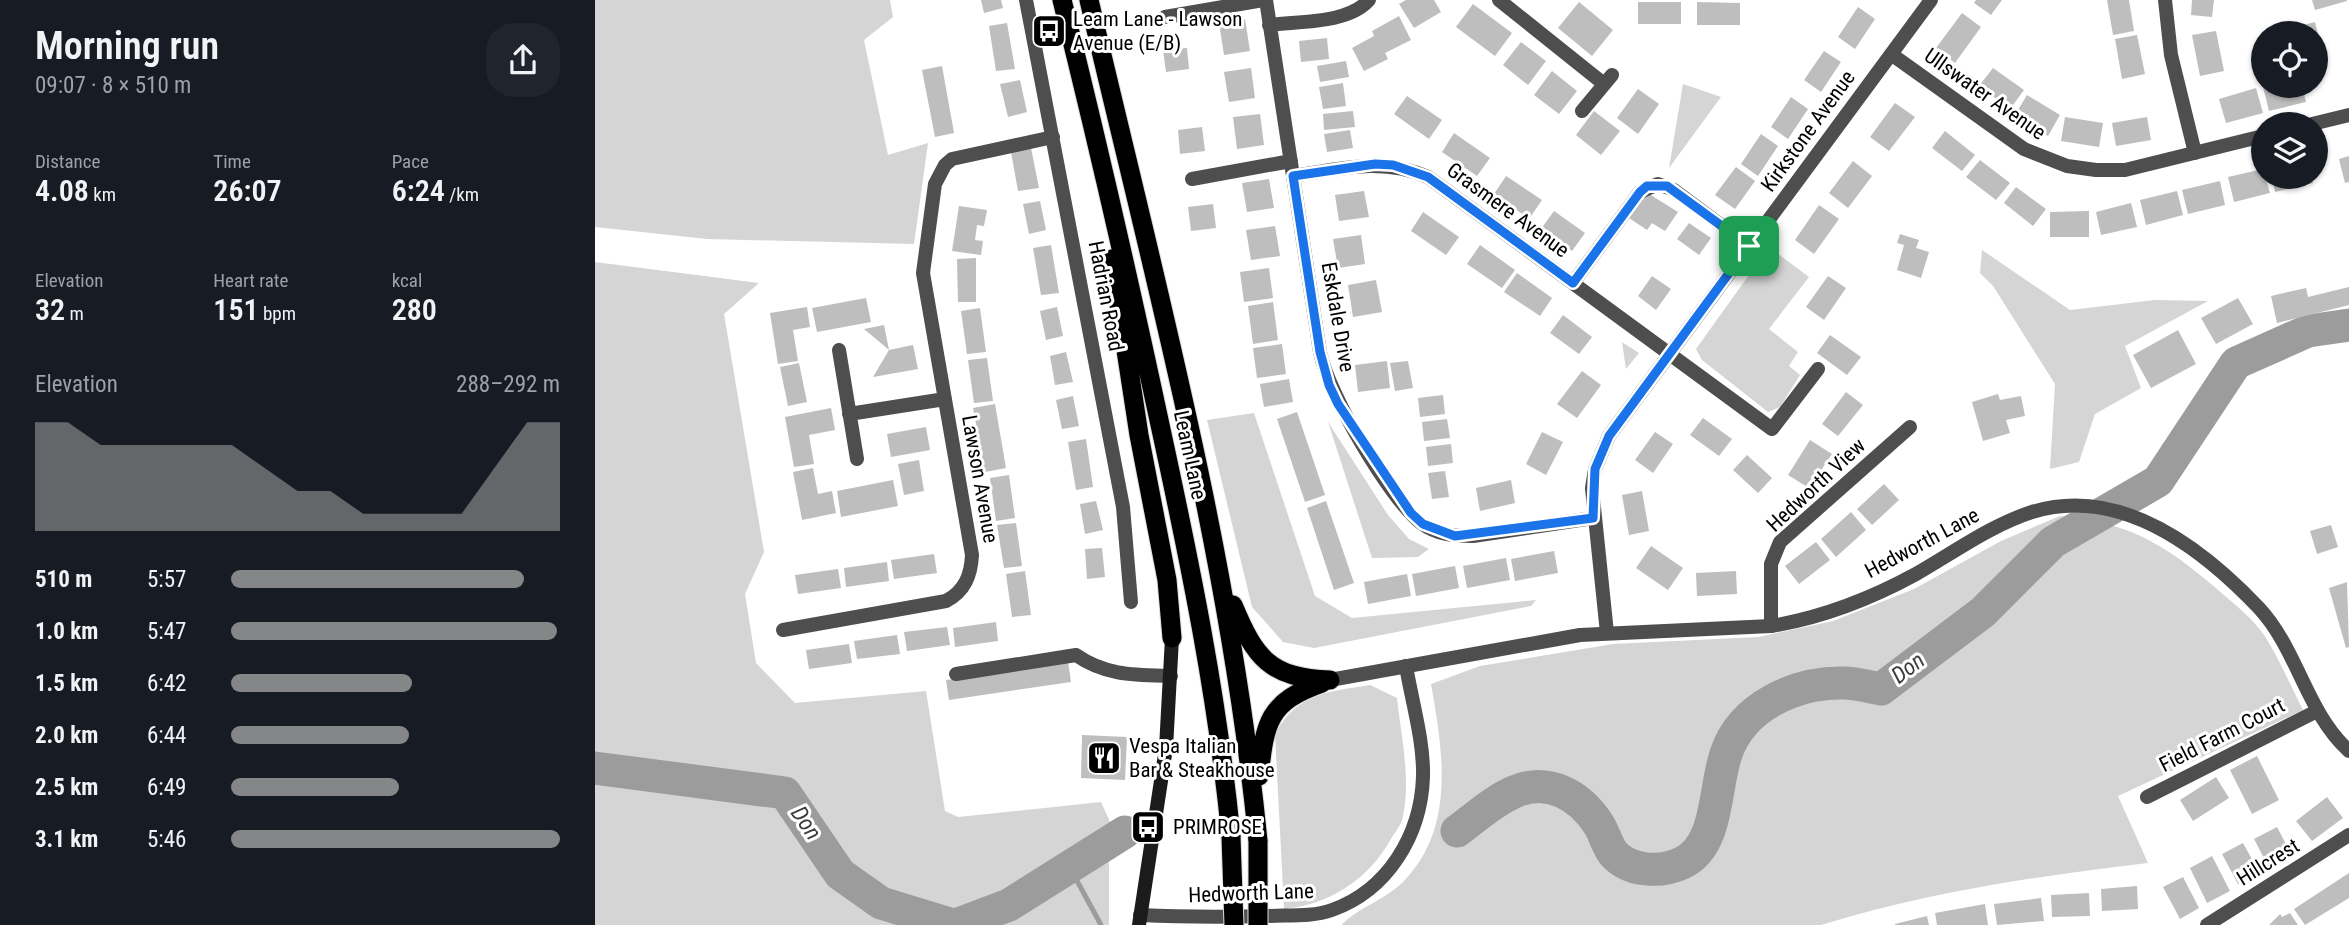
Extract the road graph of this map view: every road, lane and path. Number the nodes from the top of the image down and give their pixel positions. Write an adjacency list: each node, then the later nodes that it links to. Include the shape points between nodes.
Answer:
1 (1026, 0): 16 (street, Hadrian Road)
2 (1062, 0): 14 (highway, Leam Lane)
3 (1089, 0): 31 (highway, Leam Lane)
4 (1264, 0): 9 (street); 10 (street, Eskdale Drive)
5 (1369, 0): 10 (street, via 1361,9 1341,16)
6 (1499, 0): 12 (street, via 1608,79)
7 (1931, 0): 11 (street, Kirkstone Avenue)
8 (2165, 0): 18 (street, via 2171,55)
9 (1165, 17)
10 (1269, 25): 19 (street, Eskdale Drive)
11 (1891, 54): 18 (street, Ullswater Avenue, via 2024,149 2052,162 2111,171); 21 (street, Kirkstone Avenue)
12 (1582, 111)
13 (2349, 115): 15 (street)
14 (1092, 120): 36 (highway, via 1122,335 1167,580); 47 (highway, Leam Lane, bridge, via 1199,605 1217,707 1231,837)
15 (2328, 120)
16 (1053, 137): 26 (street, Lawson Avenue, via 964,154 939,173 923,273); 32 (street, Hadrian Road, via 1123,507)
17 (2251, 139): 18 (street, Ullswater Avenue)
18 (2195, 153)
19 (1292, 169): 20 (street, Grasmere Avenue); 22 (street, Grasmere Avenue, via 1375,164 1411,169); 30 (street, Eskdale Drive, via 1329,385 1411,513 1423,524 1455,536)
20 (1192, 179)
21 (1749, 246): 22 (street, Grasmere Avenue, via 1667,186 1647,186); 24 (street, Kirkstone Avenue)
22 (1573, 283): 24 (street, Grasmere Avenue)
23 (839, 351): 27 (street)
24 (1668, 355): 25 (street, via 1772,429); 30 (street, Kirkstone Avenue, via 1601,451 1592,488)
25 (1818, 369)
26 (945, 399): 27 (street, Lawson Avenue); 34 (street, Lawson Avenue, via 972,555 963,589 946,601)
27 (849, 414): 29 (street)
28 (1910, 427): 33 (street, Hedworth View, via 1780,542 1771,564)
29 (857, 459)
30 (1593, 518): 35 (street, Kirkstone Avenue)
31 (1218, 569): 40 (highway, via 1245,634 1265,662 1290,676); 44 (highway, Leam Lane)
32 (1131, 603)
33 (1772, 626): 35 (street, Hedworth Lane); 41 (street, Hedworth Lane, via 1820,615 1901,581 2031,512 2076,506 2140,518 2181,541 2260,609 2284,643)
34 (783, 630)
35 (1607, 633): 37 (street, Hedworth Lane)
36 (1172, 638): 39 (main road)
37 (1406, 666): 40 (street, Hedworth Lane); 46 (street, Hedworth Lane, via 1423,775 1421,798 1410,840 1382,877 1357,898 1305,915)
38 (956, 674): 39 (street, via 1076,656 1110,673)
39 (1171, 676): 46 (main road, via 1167,748)
40 (1330, 680): 44 (highway, via 1291,695 1274,714 1263,739)
41 (2317, 711): 42 (street, Hedworth Lane); 43 (street, Field Farm Court)
42 (2349, 751)
43 (2147, 797)
44 (1255, 810): 48 (highway, Leam Lane, bridge)
45 (2349, 835): 49 (street, Hillcrest)
46 (1139, 920)
47 (1234, 925)
48 (1258, 925)
49 (2209, 925)

